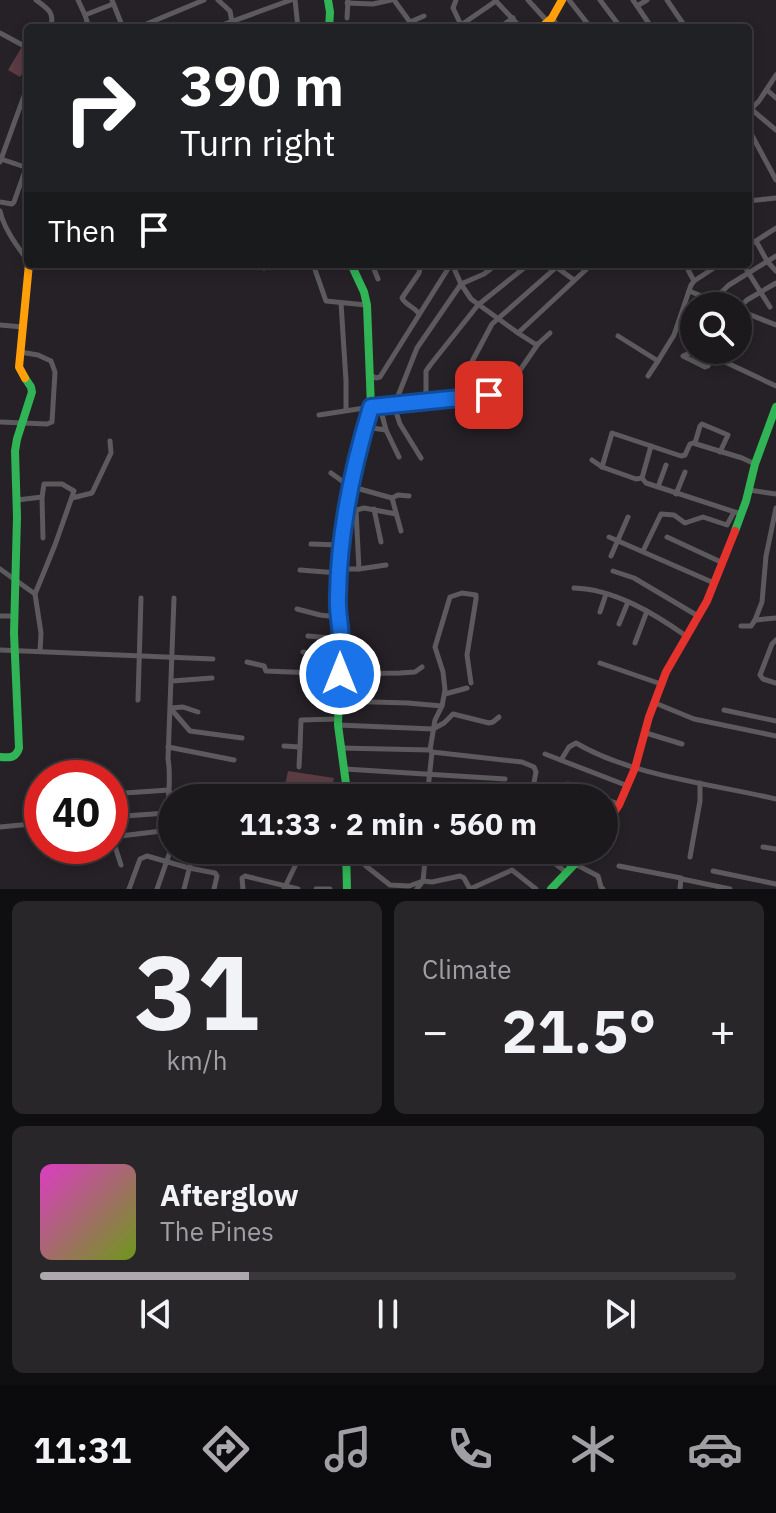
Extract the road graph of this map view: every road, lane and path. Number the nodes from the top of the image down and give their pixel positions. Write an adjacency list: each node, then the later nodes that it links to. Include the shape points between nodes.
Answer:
1 (36, 0): 27 (street, via 50,9)
2 (78, 0): 21 (street)
3 (204, 0): 30 (street)
4 (218, 0): 25 (street)
5 (293, 0): 25 (street); 33 (street)
6 (328, 0): 34 (street)
7 (391, 0): 18 (street); 22 (street, via 410,22)
8 (456, 0): 35 (street, via 453,8)
9 (495, 0): 24 (street); 36 (street)
10 (528, 0): 26 (street)
11 (552, 0): 19 (street)
12 (569, 0): 39 (street)
13 (600, 0): 40 (street)
14 (633, 0): 20 (street)
15 (647, 0): 20 (street)
16 (667, 0): 42 (street)
17 (113, 2): 21 (street); 29 (street)
18 (348, 2): 23 (street)
19 (560, 4): 26 (street)
20 (637, 6): 41 (street)
21 (85, 15): 28 (street)
22 (424, 16)
23 (347, 18)
24 (513, 18): 37 (street); 38 (street)
25 (232, 20): 31 (street); 32 (street)
26 (547, 23)
27 (51, 24)
28 (88, 24)
29 (121, 24)
30 (147, 24)
31 (223, 24)
32 (232, 24)
33 (297, 24)
34 (329, 24)
35 (461, 24)
36 (466, 24)
37 (505, 24)
38 (518, 24)
39 (588, 24)
40 (618, 24)
41 (649, 24)
42 (683, 24)
43 (0, 33): 44 (street)
44 (24, 46)
45 (776, 75): 46 (street)
46 (767, 90): 48 (street); 49 (street)
47 (24, 96): 53 (street)
48 (776, 98)
49 (752, 107)
50 (752, 112): 51 (street)
51 (776, 130)
52 (752, 135): 56 (street)
53 (0, 160): 54 (street)
54 (24, 167)
55 (24, 176): 58 (street, via 14,202)
56 (776, 180)
57 (776, 198): 59 (street)
58 (0, 202)
59 (752, 202)
60 (0, 211): 65 (street)
61 (776, 228): 62 (street)
62 (756, 241): 63 (street); 66 (street)
63 (752, 244)
64 (776, 256): 66 (street)
65 (24, 257)
66 (767, 261): 82 (street); 83 (street)
67 (29, 268): 102 (street)
68 (314, 268): 93 (street, via 325,299)
69 (353, 268): 94 (street)
70 (374, 268): 84 (street)
71 (420, 268): 97 (street, via 402,298)
72 (448, 268): 97 (street)
73 (453, 268): 88 (street)
74 (492, 268): 88 (street)
75 (524, 268): 95 (street)
76 (553, 268): 99 (street)
77 (560, 268): 85 (street)
78 (588, 268): 85 (street)
79 (687, 268): 86 (street)
80 (714, 268): 86 (street)
81 (746, 268): 83 (street)
82 (776, 271)
83 (748, 272): 90 (street); 91 (street)
84 (378, 279)
85 (574, 280): 103 (street)
86 (694, 281): 89 (street)
87 (776, 283): 91 (street)
88 (461, 284): 95 (street); 118 (street, via 417,348)
89 (689, 291): 109 (street, via 674,335)
90 (720, 292)
91 (761, 292): 92 (street); 96 (street)
92 (752, 297)
93 (341, 303): 94 (street); 121 (street)
94 (367, 305): 111 (street)
95 (478, 305): 99 (street); 117 (street, via 426,371)
96 (770, 307)
97 (419, 314): 111 (street, via 380,377)
98 (752, 316): 101 (street)
99 (497, 319): 103 (street); 115 (street)
100 (0, 325): 102 (street)
101 (776, 325)
102 (23, 327): 107 (street)
103 (518, 333): 106 (street)
104 (550, 333): 106 (street)
105 (618, 336): 109 (street)
106 (538, 344): 113 (street)
107 (20, 352): 124 (street, via 19,367 32,392); 124 (street, via 51,361 55,372 52,422)
108 (715, 353): 108 (street, via 705,367 683,356 686,353)
109 (658, 361): 112 (street)
110 (735, 364): 114 (street)
111 (370, 375): 119 (street)
112 (648, 376)
113 (510, 380)
114 (776, 386)
115 (452, 399): 116 (street, via 489,395); 117 (street)
116 (506, 400)
117 (426, 401): 118 (street)
118 (394, 406): 119 (street); 132 (street)
119 (375, 407): 121 (street); 125 (street); 126 (street)
120 (776, 407): 134 (street)
121 (346, 411): 122 (street)
122 (319, 415)
123 (0, 422): 124 (street)
124 (23, 424): 149 (street, via 15,451)
125 (365, 427): 126 (street); 140 (street)
126 (386, 430): 131 (street)
127 (110, 441): 147 (street, via 111,453 92,493)
128 (695, 443): 129 (street, via 681,456); 130 (street); 130 (street, via 700,426 706,425 728,435)
129 (651, 446): 136 (street, via 612,433); 139 (street)
130 (720, 452): 134 (street)
131 (399, 457)
132 (421, 458)
133 (592, 460): 136 (street)
134 (755, 464): 142 (street)
135 (666, 465): 141 (street)
136 (602, 467): 139 (street)
137 (685, 472): 143 (street)
138 (331, 473): 140 (street)
139 (642, 478): 141 (street)
140 (349, 486): 148 (street); 153 (street)
141 (658, 487): 143 (street)
142 (748, 490): 144 (street); 154 (street)
143 (676, 494): 154 (street)
144 (776, 494)
145 (409, 496): 148 (street)
146 (42, 497): 147 (street, via 44,484 49,483 69,487 74,491); 149 (street); 160 (street)
147 (71, 498): 177 (street)
148 (392, 498): 155 (street)
149 (17, 500): 174 (street)
150 (776, 508): 190 (street)
151 (374, 509): 152 (street); 155 (street); 162 (street)
152 (356, 511): 153 (street); 170 (street)
153 (345, 513): 164 (street)
154 (738, 513): 165 (street, via 727,525 703,517 687,524 661,514); 167 (street)
155 (396, 514): 157 (street)
156 (628, 517): 161 (street)
157 (401, 531)
158 (609, 537): 161 (street)
159 (667, 537): 167 (street)
160 (43, 538)
161 (618, 540): 165 (street); 166 (street)
162 (381, 542)
163 (311, 544): 164 (street)
164 (340, 545): 172 (street)
165 (643, 551): 175 (street)
166 (611, 556)
167 (723, 564): 175 (street)
168 (386, 565): 170 (street)
169 (0, 569): 174 (street)
170 (359, 569): 172 (street)
171 (300, 570): 172 (street)
172 (339, 571): 188 (street)
173 (613, 571): 187 (street)
174 (15, 581): 177 (street); 186 (street)
175 (715, 584): 187 (street)
176 (574, 588): 178 (street)
177 (35, 594): 200 (street)
178 (606, 594): 181 (street); 184 (street)
179 (141, 598): 202 (street)
180 (174, 598): 203 (street)
181 (628, 602): 183 (street); 191 (street)
182 (297, 609): 188 (street)
183 (647, 611): 194 (street); 197 (street)
184 (600, 612)
185 (0, 616): 186 (street)
186 (14, 616): 199 (street)
187 (698, 616): 194 (street)
188 (338, 617): 195 (street)
189 (776, 618): 190 (street)
190 (755, 620): 192 (street)
191 (619, 624)
192 (741, 626)
193 (308, 636): 195 (street)
194 (686, 636): 213 (street)
195 (341, 639): 204 (street)
196 (776, 640): 212 (street, via 760,675)
197 (635, 643)
198 (0, 650): 199 (street)
199 (15, 650): 200 (street); 239 (street, via 19,748 11,758)
200 (40, 651): 202 (street)
201 (303, 652): 204 (street)
202 (139, 655): 203 (street); 217 (street)
203 (171, 657): 205 (street); 211 (street)
204 (340, 658): 209 (street)
205 (213, 659)
206 (247, 662): 209 (street, via 266,671)
207 (600, 663): 213 (street)
208 (422, 667): 209 (street, via 411,673)
209 (340, 674): 216 (street)
210 (212, 678): 211 (street)
211 (172, 681): 220 (street)
212 (776, 683)
213 (661, 684): 218 (street)
214 (308, 692): 216 (street)
215 (445, 694): 215 (street, via 436,645 450,597 476,595 467,655 469,686); 219 (street)
216 (338, 698): 219 (street); 226 (street)
217 (138, 700)
218 (654, 702): 228 (street, via 694,719); 229 (street)
219 (442, 706): 227 (street)
220 (170, 708): 222 (street); 231 (street, via 190,731); 234 (street)
221 (724, 710): 223 (street)
222 (198, 712)
223 (751, 716): 225 (street); 228 (street)
224 (499, 717): 227 (street, via 489,723 453,714)
225 (776, 721)
226 (338, 722): 227 (street); 235 (street, via 301,720); 236 (street)
227 (433, 729): 237 (street)
228 (749, 730): 230 (street)
229 (646, 733): 232 (street); 243 (street)
230 (776, 736)
231 (242, 738)
232 (682, 744)
233 (284, 746): 235 (street)
234 (168, 747): 240 (street); 248 (street)
235 (300, 747): 242 (street)
236 (340, 748): 237 (street); 244 (street)
237 (431, 751): 245 (street); 251 (street, via 529,764 536,772)
238 (545, 754): 241 (street)
239 (0, 757)
240 (234, 760)
241 (561, 760): 243 (street, via 576,743); 252 (street)
242 (299, 767)
243 (635, 768): 247 (street); 252 (street)
244 (345, 769): 245 (street); 249 (street)
245 (430, 773): 246 (street); 250 (street)
246 (505, 779)
247 (700, 783): 255 (street); 265 (street)
248 (169, 784)
249 (346, 784)
250 (429, 784)
251 (534, 784)
252 (628, 786): 256 (street)
253 (158, 792): 254 (street)
254 (128, 793)
255 (776, 799)
256 (619, 805)
257 (158, 813): 258 (street)
258 (128, 815)
259 (24, 825): 260 (street)
260 (0, 827)
261 (158, 834): 262 (street)
262 (128, 836)
263 (763, 847): 264 (street)
264 (776, 849)
265 (690, 857)
266 (158, 859): 284 (street, via 143,857)
267 (166, 864): 285 (street)
268 (174, 864): 277 (street)
269 (190, 864): 277 (street)
270 (296, 864): 283 (street)
271 (348, 864): 292 (street)
272 (364, 864): 281 (street, via 390,885)
273 (425, 864): 281 (street)
274 (555, 864): 279 (street)
275 (575, 864): 279 (street); 297 (street, via 598,876)
276 (619, 866): 280 (street)
277 (189, 868): 286 (street); 287 (street, via 215,873)
278 (713, 871): 282 (street)
279 (567, 873): 296 (street)
280 (681, 878): 298 (street); 299 (street)
281 (423, 881): 293 (street); 294 (street, via 460,876)
282 (776, 884)
283 (285, 887): 288 (street, via 243,876); 289 (street)
284 (129, 889)
285 (157, 889)
286 (184, 889)
287 (214, 889)
288 (243, 889)
289 (298, 889)
290 (316, 889): 291 (street)
291 (330, 889)
292 (347, 889)
293 (417, 889)
294 (470, 889): 295 (street, via 512,870)
295 (536, 889)
296 (551, 889)
297 (603, 889)
298 (680, 889)
299 (730, 889)

